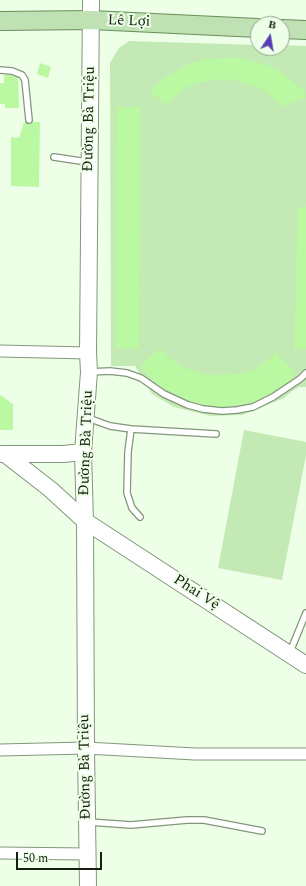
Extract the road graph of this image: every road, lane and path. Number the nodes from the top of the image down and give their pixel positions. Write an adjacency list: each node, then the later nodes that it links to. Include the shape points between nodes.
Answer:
1 (91, 0): 2 (main road, Đường Bà Triệu)
2 (91, 20): 3 (main road, Lê Lợi); 4 (main road, Lê Lợi); 10 (main road, Đường Bà Triệu)
3 (0, 21)
4 (250, 28)
5 (290, 29): 6 (main road)
6 (306, 30)
7 (0, 70): 8 (lane, via 12,71 22,75 25,80)
8 (29, 120)
9 (54, 157): 10 (lane)
10 (90, 162): 12 (main road, Đường Bà Triệu)
11 (0, 351): 12 (street)
12 (88, 354): 13 (main road, Đường Bà Triệu)
13 (89, 372): 14 (lane, via 127,373 141,378 164,394 188,405 222,411 252,407 273,397); 15 (main road, Đường Bà Triệu)
14 (306, 373)
15 (86, 418): 16 (lane, via 110,426); 18 (main road, Đường Bà Triệu)
16 (131, 429): 17 (lane); 20 (lane, via 127,493 132,508)
17 (216, 434)
18 (83, 452): 19 (main road); 21 (main road, Đường Bà Triệu)
19 (2, 454): 21 (main road, Phai Vệ, via 50,489)
20 (140, 517)
21 (85, 522): 23 (main road, Phai Vệ); 25 (main road, Đường Bà Triệu)
22 (306, 613): 23 (lane)
23 (289, 654): 24 (main road, Phai Vệ)
24 (306, 665)
25 (86, 748): 26 (street); 27 (street, via 195,754); 28 (main road, Đường Bà Triệu)
26 (0, 750)
27 (306, 754)
28 (87, 822): 29 (lane, via 131,825 204,820); 31 (main road, Đường Bà Triệu)
29 (262, 831)
30 (0, 853): 31 (street)
31 (88, 854): 32 (main road, Đường Bà Triệu)
32 (88, 886)

